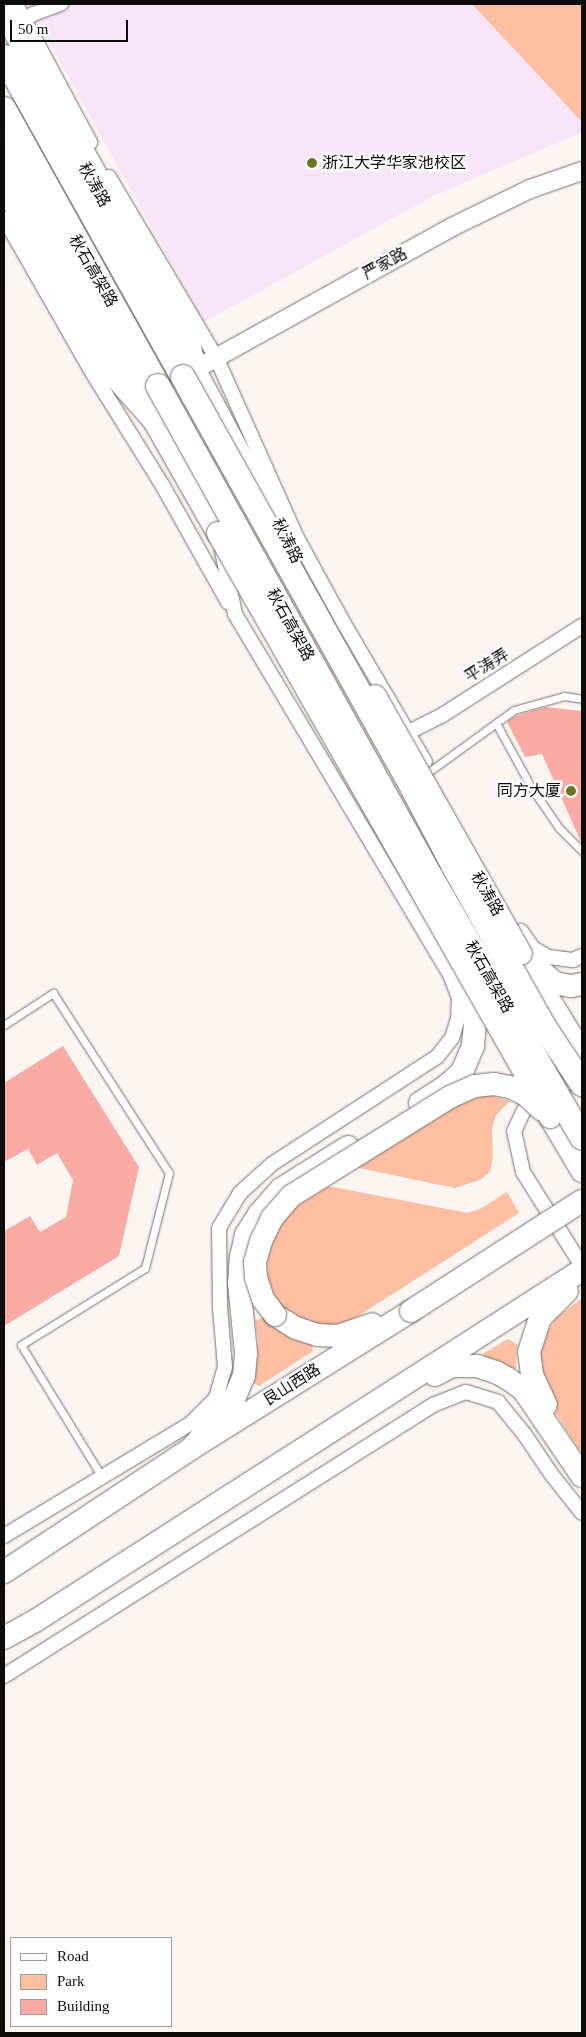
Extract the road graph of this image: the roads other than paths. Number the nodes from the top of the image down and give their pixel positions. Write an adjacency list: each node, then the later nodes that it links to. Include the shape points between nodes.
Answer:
1 (16, 4): 4 (street)
2 (62, 4): 4 (street)
3 (4, 8): 12 (highway, via 187,339)
4 (14, 21): 11 (street); 12 (main road, 秋涛路)
5 (4, 57): 32 (highway, 秋石高架路, bridge, via 543,1025)
6 (4, 109): 35 (highway, 秋石高架路, bridge, via 431,877)
7 (4, 147): 13 (main road, via 81,292)
8 (582, 170): 11 (street, 严家路, via 530,189 452,227)
9 (4, 182): 13 (highway, via 86,335 113,373)
10 (4, 218): 15 (street)
11 (216, 357): 12 (street, 严家路); 19 (street, via 297,538 342,622)
12 (194, 370): 23 (main road, 秋涛路, bridge, via 310,586)
13 (154, 419): 14 (main road)
14 (218, 533): 15 (street); 25 (main road, bridge)
15 (235, 614): 25 (street)
16 (582, 626): 19 (street, 平涛弄, via 441,716)
17 (582, 699): 18 (lane, via 564,696 514,710)
18 (496, 723): 20 (lane); 21 (lane, via 531,787 559,828)
19 (409, 732): 20 (street)
20 (430, 771): 22 (street)
21 (582, 851)
22 (520, 931): 24 (street, via 533,948 548,957 573,960); 25 (street)
23 (521, 954): 26 (main road, via 555,983); 30 (main road, 秋涛路)
24 (582, 956)
25 (469, 969): 33 (street); 34 (main road, bridge); 43 (main road, bridge, via 475,1023 472,1046 462,1072 446,1086 281,1189 246,1235 239,1283 246,1353 244,1376 234,1399); 46 (street, via 459,998 452,1038 437,1057 272,1164 240,1192 219,1228 224,1367 216,1398 190,1424)
26 (582, 984)
27 (582, 1018): 29 (main road, via 578,1033)
28 (4, 1024): 46 (lane, via 53,993 169,1173 145,1268 21,1345)
29 (582, 1048)
30 (582, 1053)
31 (582, 1078): 33 (street)
32 (582, 1084)
33 (547, 1091): 38 (street, via 524,1110 514,1131 523,1172)
34 (550, 1117): 36 (main road); 41 (main road, bridge, via 525,1094 494,1084 475,1086 450,1097 291,1196 272,1218 261,1241 256,1278 263,1299 275,1316 318,1335 338,1336)
35 (582, 1137)
36 (582, 1171)
37 (582, 1201): 41 (main road, 艮山西路, bridge)
38 (582, 1266)
39 (582, 1270): 42 (main road)
40 (582, 1277): 44 (main road, via 540,1318 529,1352 532,1375 540,1394)
41 (411, 1311): 43 (main road, 艮山西路)
42 (331, 1432): 45 (main road, via 452,1366 477,1366 496,1372 523,1389); 50 (main road)
43 (192, 1448): 49 (main road, 艮山西路)
44 (582, 1460)
45 (582, 1476)
46 (102, 1477): 48 (street)
47 (582, 1513): 51 (street, via 498,1402 466,1392 433,1405)
48 (4, 1536)
49 (4, 1572)
50 (4, 1638)
51 (4, 1676)

